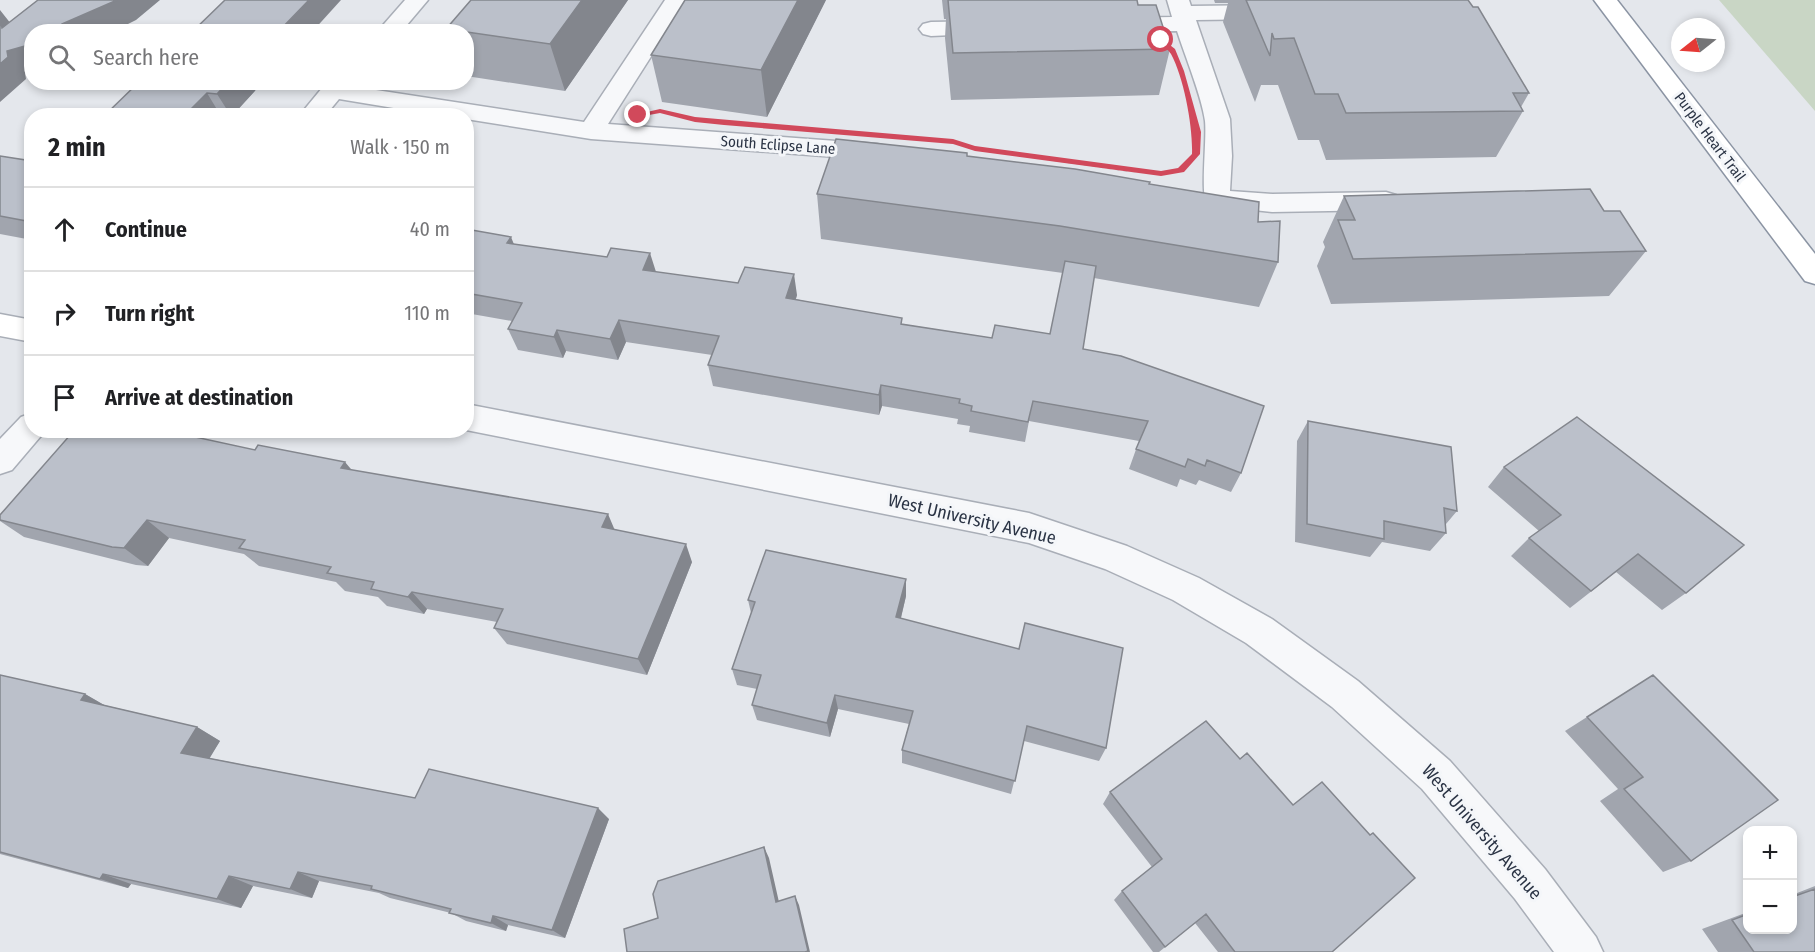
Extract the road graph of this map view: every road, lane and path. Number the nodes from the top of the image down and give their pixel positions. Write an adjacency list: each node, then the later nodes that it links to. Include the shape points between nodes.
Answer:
1 (417, 0): 6 (street)
2 (676, 0): 15 (street)
3 (1605, 0): 19 (main road, Purple Heart Trail)
4 (1183, 12): 5 (street); 7 (street); 18 (street, via 1217,119 1219,156 1204,198 1272,203)
5 (1287, 12)
6 (395, 24)
7 (1093, 26)
8 (1012, 27): 9 (street)
9 (931, 29)
10 (335, 90): 12 (street)
11 (355, 90): 13 (street, South Eclipse Lane)
12 (318, 108)
13 (459, 108)
14 (474, 111): 15 (street, South Eclipse Lane)
15 (591, 131): 16 (street, South Eclipse Lane)
16 (906, 146): 17 (path, via 953,142 1161,173 1181,171)
17 (1189, 162)
18 (1415, 200)
19 (1815, 274)
20 (0, 325): 21 (main road)
21 (24, 330)
22 (474, 419): 25 (street, West University Avenue, via 1029,528 1115,556 1186,590 1259,631 1345,694 1436,775 1530,884)
23 (24, 435): 24 (street)
24 (0, 461)
25 (1581, 952)

